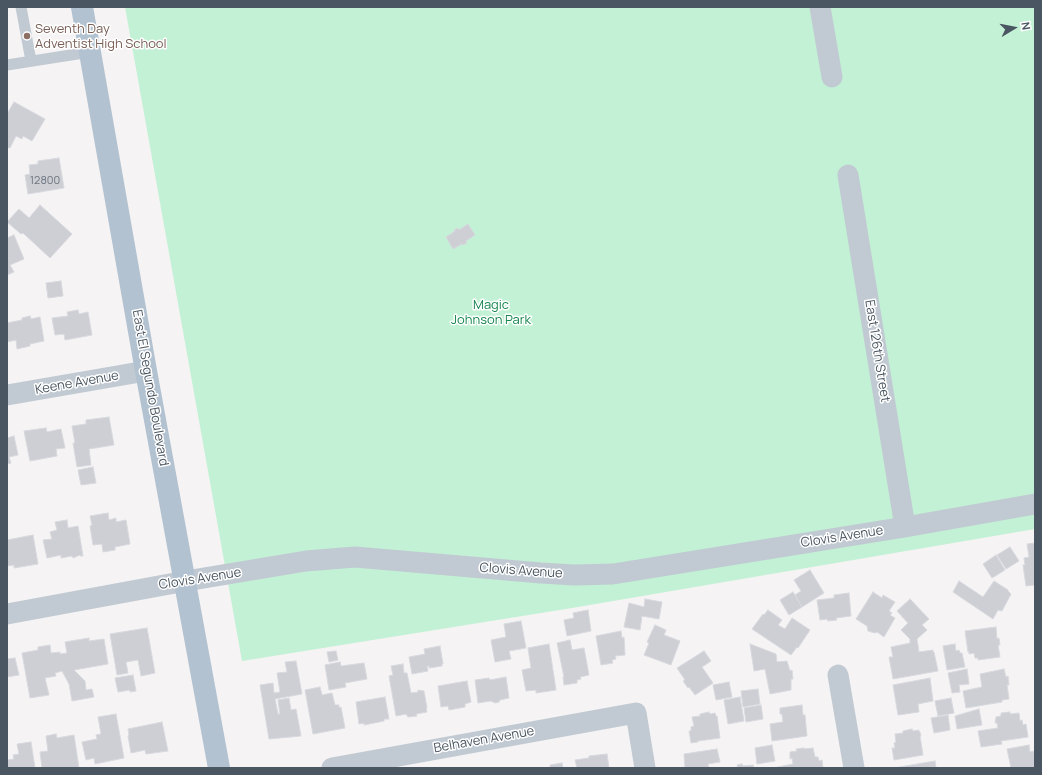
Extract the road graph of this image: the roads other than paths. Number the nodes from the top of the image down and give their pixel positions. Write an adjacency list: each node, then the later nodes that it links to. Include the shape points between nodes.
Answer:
1 (21, 7): 5 (lane)
2 (82, 7): 4 (main road, East El Segundo Boulevard)
3 (820, 7): 7 (street)
4 (90, 52): 5 (lane); 9 (main road, East El Segundo Boulevard)
5 (31, 61): 6 (lane)
6 (7, 65)
7 (832, 77)
8 (848, 175): 12 (street, East 126th Street)
9 (146, 372): 10 (street, Keene Avenue); 13 (main road, East El Segundo Boulevard)
10 (7, 395)
11 (1035, 504): 12 (street, Clovis Avenue)
12 (905, 526): 13 (street, Clovis Avenue, via 613,574 542,573 355,557 306,561)
13 (186, 580): 14 (street, Clovis Avenue); 16 (main road, East El Segundo Boulevard)
14 (7, 614)
15 (838, 675): 19 (street)
16 (219, 768)
17 (332, 768): 18 (street, Belhaven Avenue, via 636,713)
18 (645, 768)
19 (854, 768)

